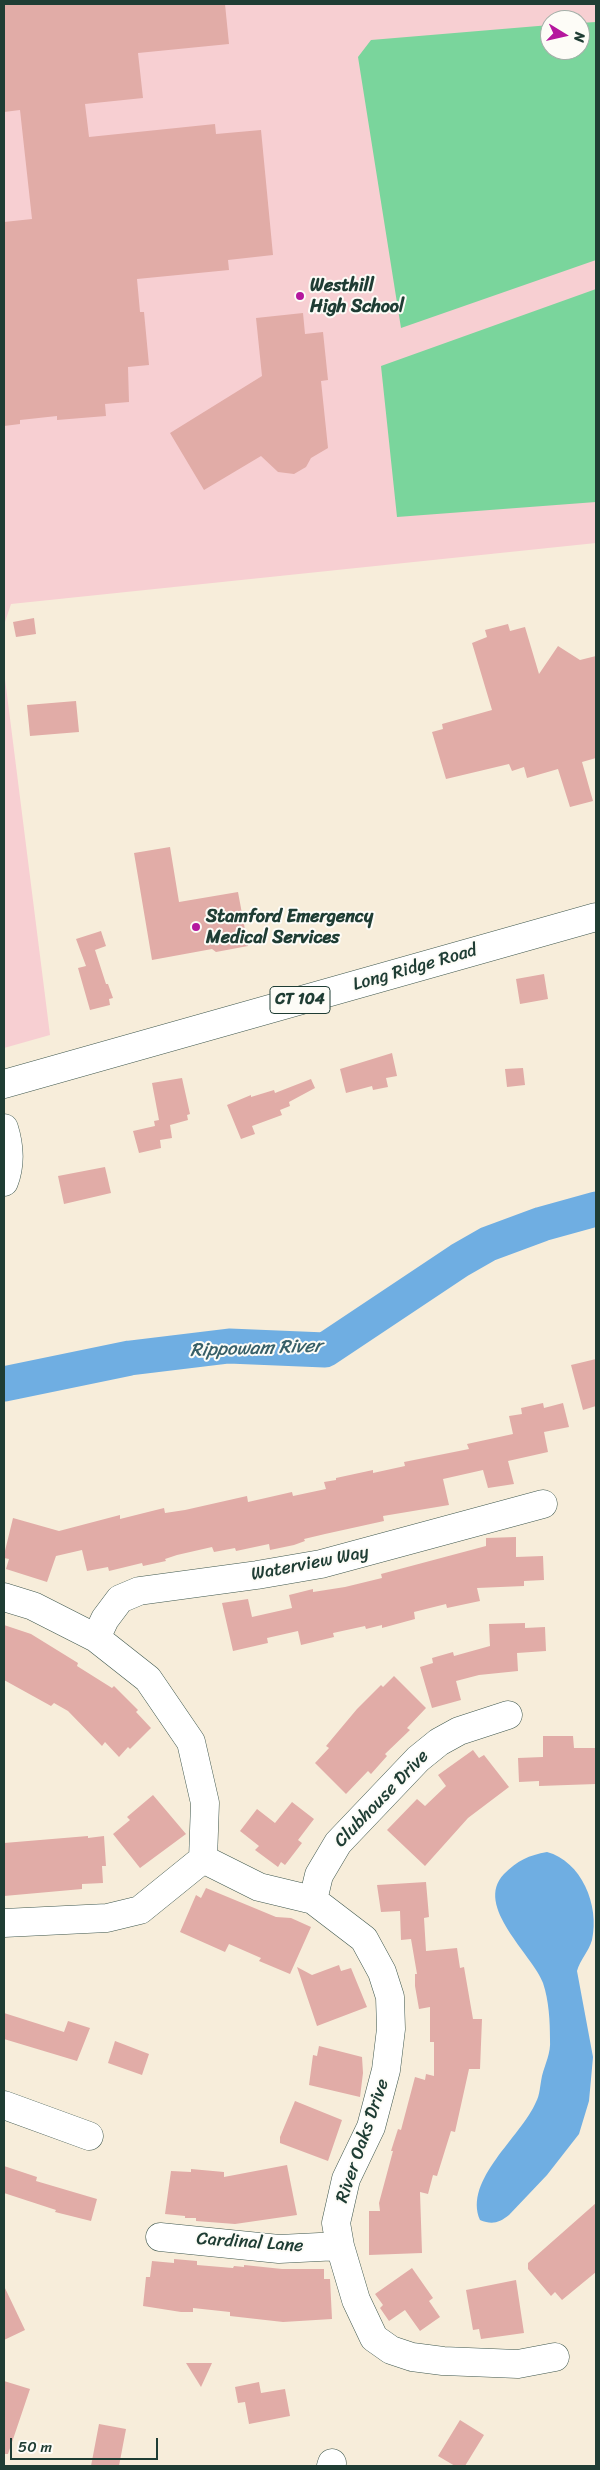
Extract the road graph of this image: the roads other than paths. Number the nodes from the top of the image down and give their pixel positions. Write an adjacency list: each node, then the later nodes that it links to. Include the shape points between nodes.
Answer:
1 (596, 917): 2 (street, Long Ridge Road / CT 104)
2 (4, 1084)
3 (4, 1128): 4 (street, via 10,1155)
4 (4, 1182)
5 (544, 1504): 7 (street, Waterview Way, via 321,1564 139,1591 120,1599)
6 (4, 1597): 7 (street, via 33,1606)
7 (96, 1638): 9 (street, via 148,1679 191,1742 206,1803)
8 (508, 1715): 10 (street, Clubhouse Drive, via 459,1731 418,1759 338,1843 319,1875)
9 (203, 1858): 10 (street, River Oaks Drive, via 259,1887); 11 (street, via 140,1910 107,1918)
10 (313, 1900): 15 (street, River Oaks Drive, via 364,1939 382,1972 390,1997 391,2029 386,2070 370,2127 346,2179 336,2223)
11 (4, 1923)
12 (4, 2105): 13 (street)
13 (89, 2136)
14 (160, 2237): 15 (street, Cardinal Lane, via 279,2249)
15 (340, 2246): 16 (street, River Oaks Drive, via 362,2317 374,2338 391,2350 412,2357 496,2364 518,2364)
16 (555, 2357)

